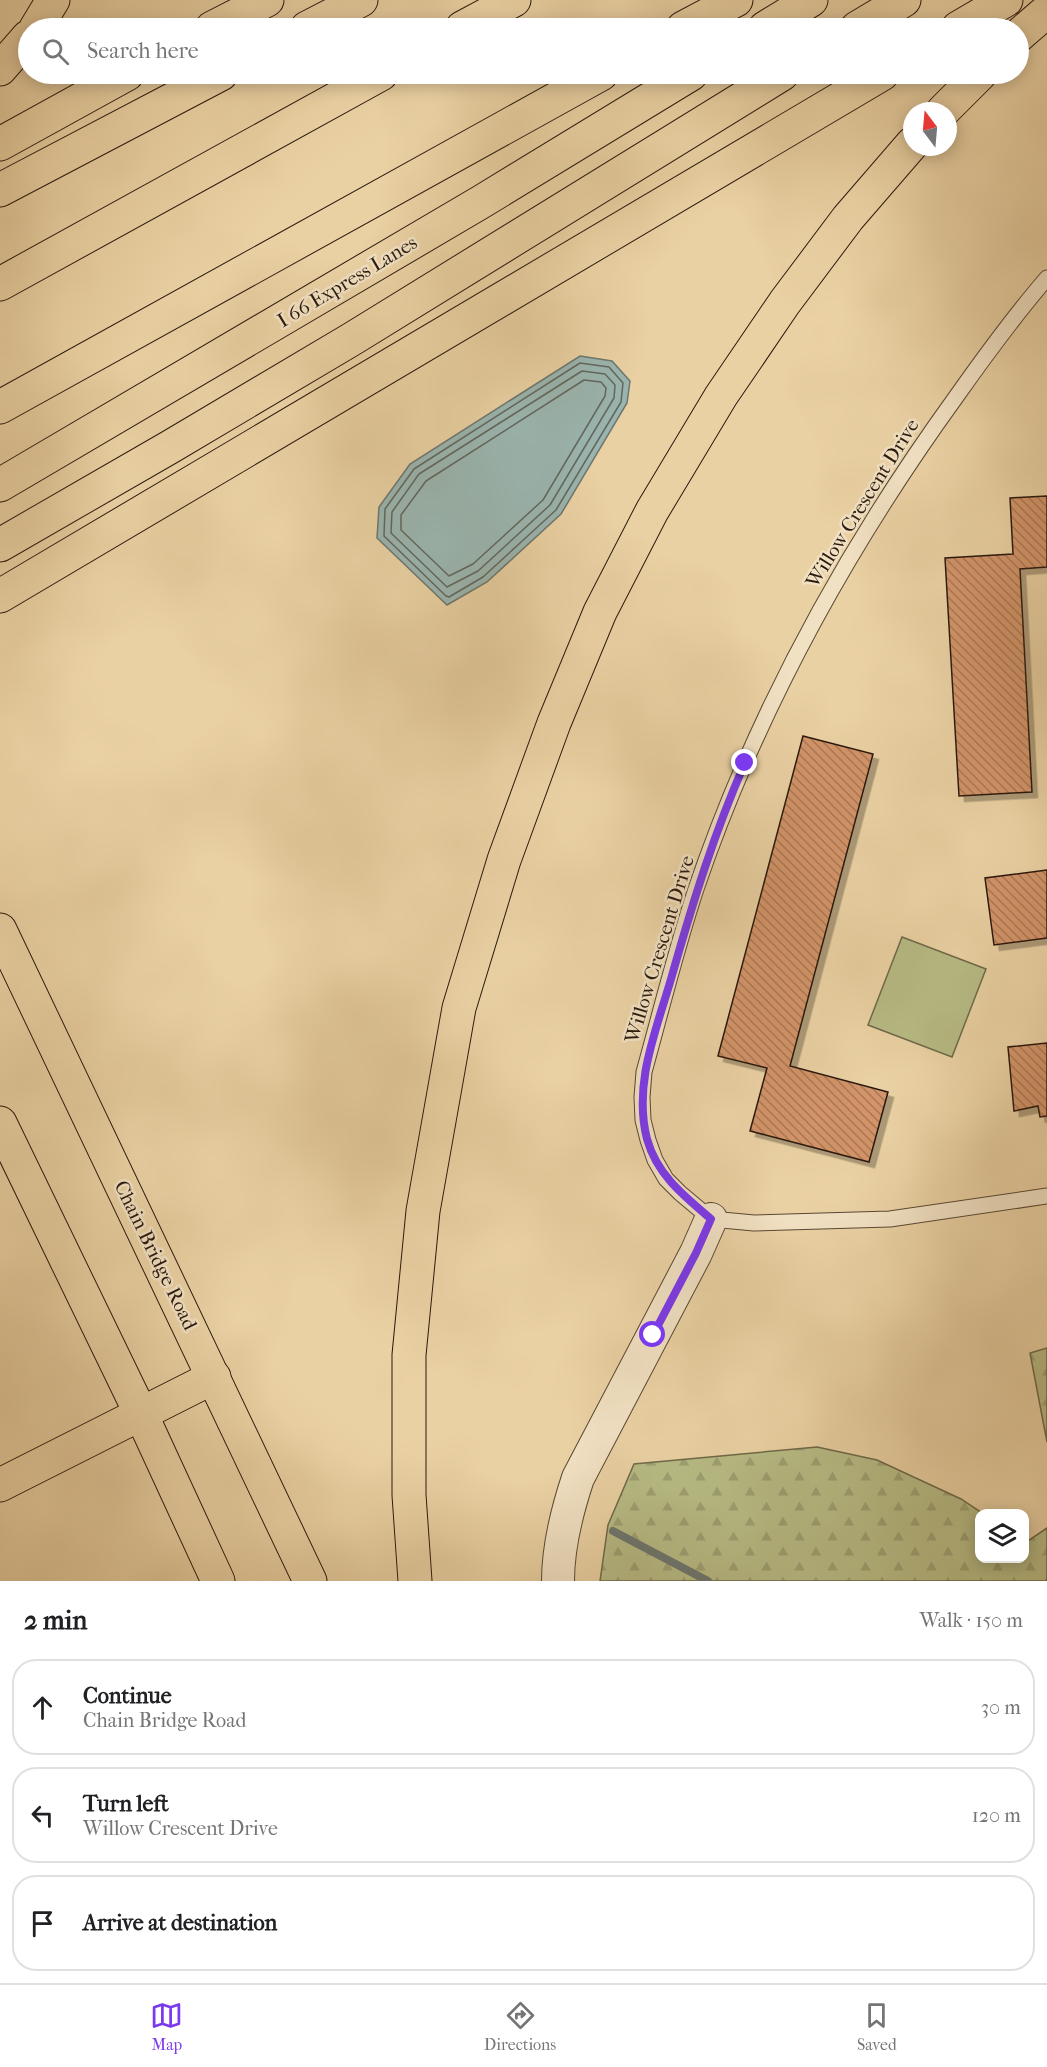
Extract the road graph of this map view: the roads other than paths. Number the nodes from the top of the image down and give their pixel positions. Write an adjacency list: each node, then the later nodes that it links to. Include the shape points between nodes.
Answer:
1 (53, 0): 10 (main road)
2 (267, 0): 11 (main road)
3 (361, 0): 12 (main road)
4 (514, 0): 13 (main road)
5 (736, 0): 14 (main road)
6 (811, 0): 15 (main road)
7 (904, 0): 16 (main road)
8 (1006, 0): 17 (main road)
9 (1047, 11): 18 (main road)
10 (42, 18)
11 (232, 18)
12 (326, 18)
13 (481, 18)
14 (702, 18)
15 (781, 18)
16 (873, 18)
17 (975, 18)
18 (1029, 27)
19 (18, 48): 20 (main road)
20 (0, 69)
21 (109, 84): 30 (main road)
22 (202, 84): 32 (main road)
23 (363, 84): 34 (main road)
24 (583, 84): 35 (main road)
25 (675, 84): 36 (main road, I 66 Express Lanes)
26 (766, 84): 37 (main road, via 352,339)
27 (865, 84): 38 (main road)
28 (970, 84): 29 (main road)
29 (952, 102)
30 (0, 144)
31 (903, 154): 48 (main road, via 848,218 785,303 721,396 652,511 600,612 504,860 459,1008 423,1211 410,1355 409,1495)
32 (0, 190)
33 (1047, 278): 42 (lane, Willow Crescent Drive, via 920,446 810,625 729,800 696,890 644,1072 642,1097 655,1160 666,1179)
34 (0, 284)
35 (0, 407)
36 (0, 485)
37 (0, 545)
38 (0, 596)
39 (0, 930): 43 (main road, Chain Bridge Road)
40 (0, 1123): 44 (main road)
41 (1047, 1196): 42 (lane, via 890,1219 754,1223)
42 (711, 1219): 49 (street, via 578,1478 567,1510)
43 (214, 1377): 44 (main road); 47 (main road, Chain Bridge Road)
44 (141, 1414): 45 (main road); 46 (main road)
45 (0, 1485)
46 (218, 1581)
47 (310, 1581)
48 (415, 1581)
49 (558, 1581)

